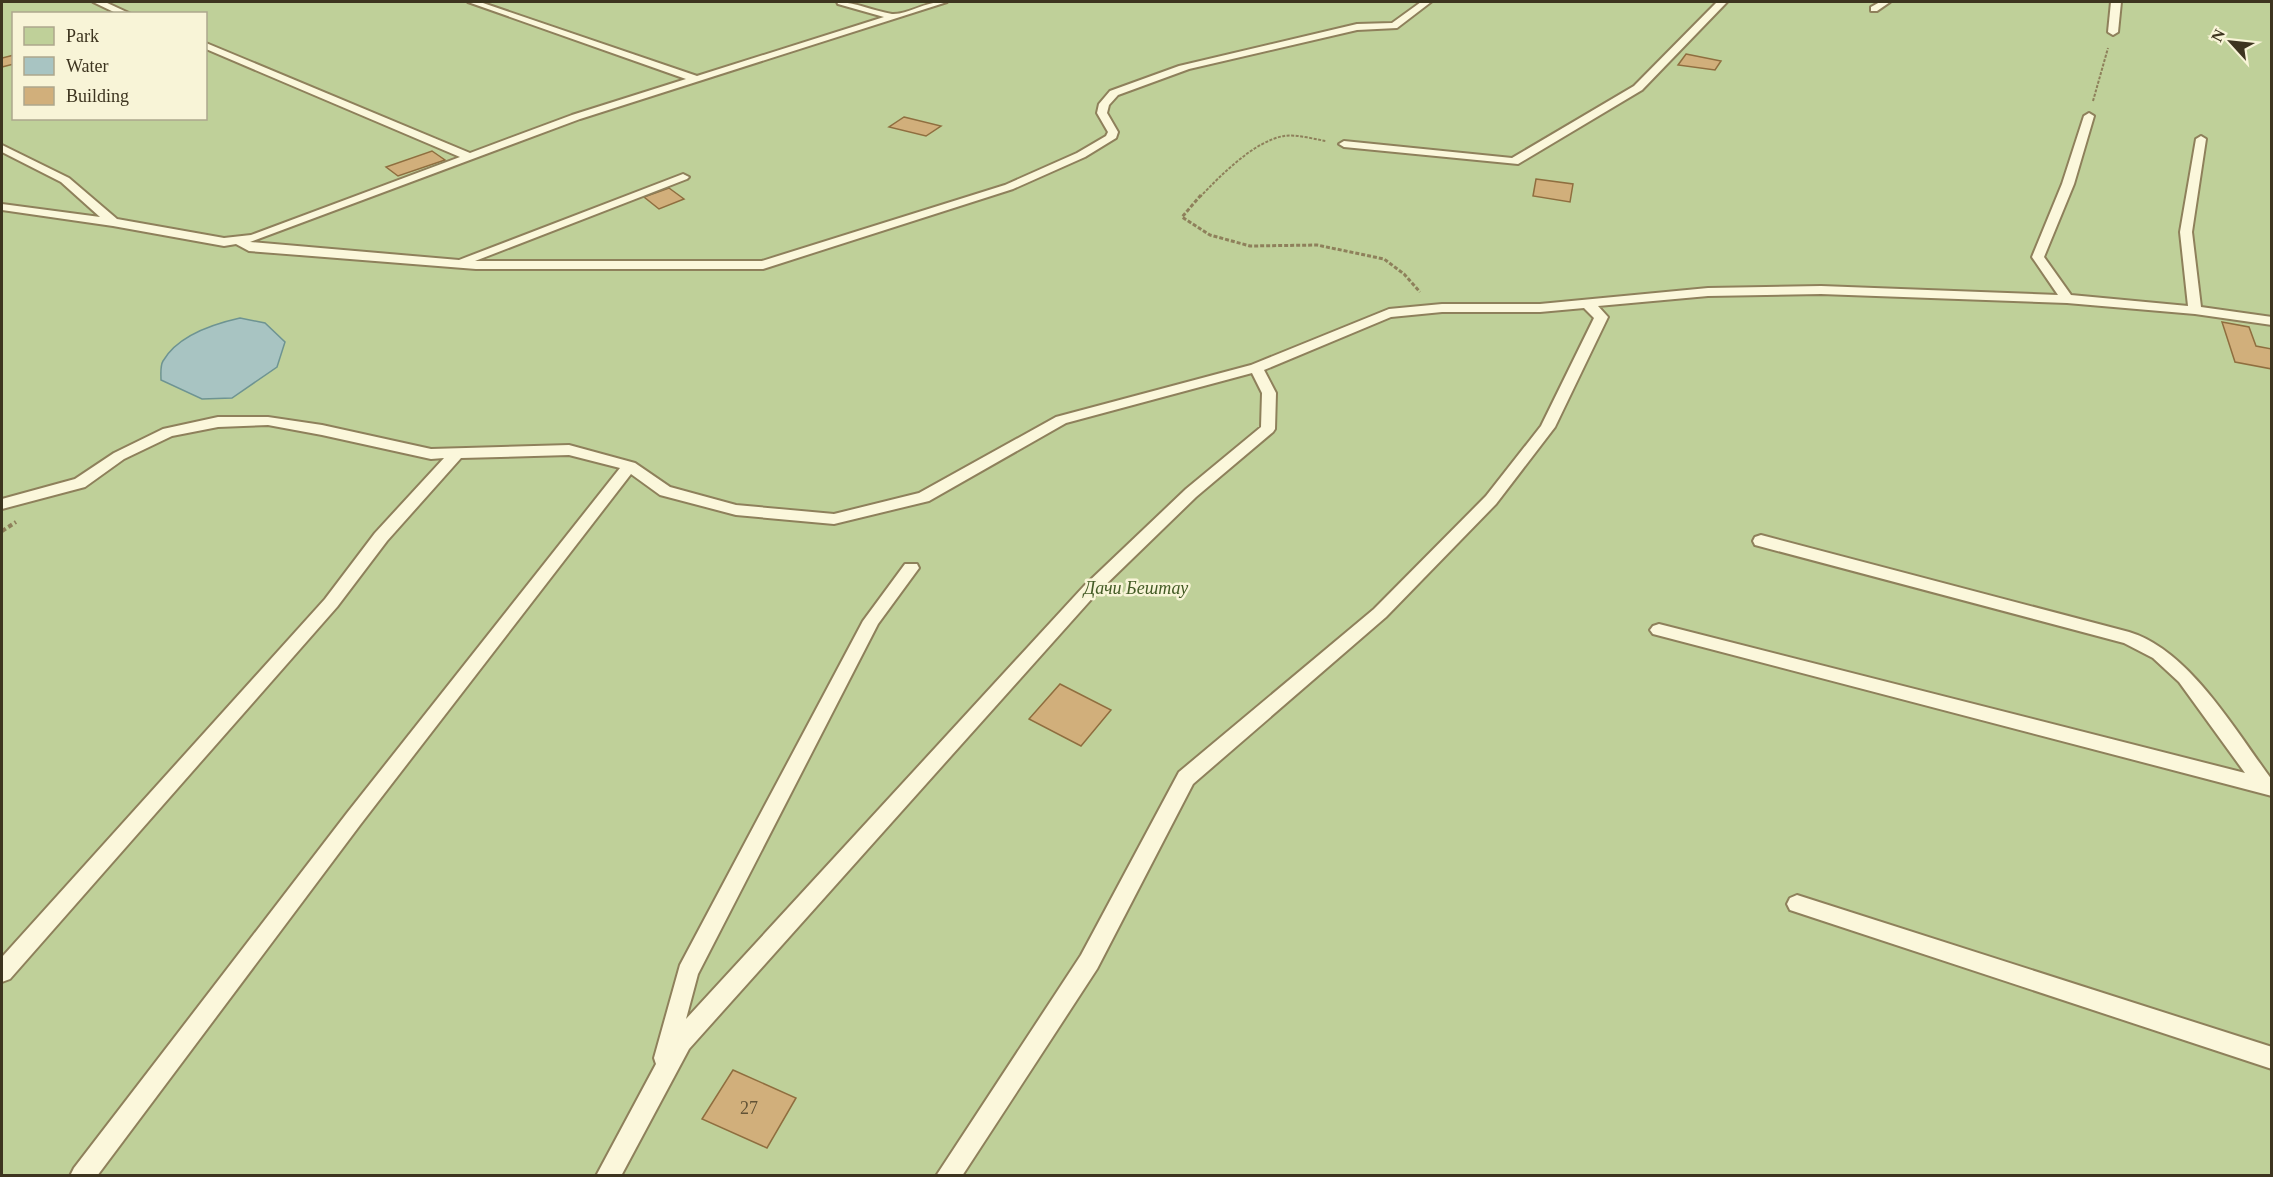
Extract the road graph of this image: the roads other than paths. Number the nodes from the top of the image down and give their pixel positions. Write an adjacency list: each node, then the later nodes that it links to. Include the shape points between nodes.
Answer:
1 (98, 2): 10 (lane)
2 (474, 2): 14 (lane)
3 (841, 2): 11 (lane)
4 (942, 2): 11 (lane)
5 (1426, 2): 24 (lane, via 1394,26 1357,27 1184,68 1114,93 1102,113 1113,132 1111,138 1081,155 1008,187 763,265)
6 (1722, 2): 17 (lane, via 1638,88 1514,162)
7 (1885, 2): 9 (lane)
8 (2116, 2): 12 (lane)
9 (1874, 9)
10 (122, 12)
11 (894, 17): 14 (lane)
12 (2113, 29)
13 (207, 46): 19 (lane)
14 (696, 79): 19 (lane)
15 (2089, 116): 25 (lane, via 2060,205 2038,257)
16 (2201, 139): 27 (lane, via 2186,232)
17 (1344, 144)
18 (2, 148): 22 (lane, via 65,180)
19 (468, 156): 23 (lane, via 254,238)
20 (683, 177): 24 (lane)
21 (2, 207): 22 (lane)
22 (113, 222): 23 (lane, via 224,242)
23 (238, 240): 24 (lane, via 249,247)
24 (457, 264)
25 (2067, 299): 26 (lane, via 1821,290 1731,291); 27 (lane)
26 (1588, 304): 29 (lane, via 1389,313); 43 (lane, via 1601,317 1548,427 1491,500 1380,613 1186,778 1089,962)
27 (2195, 310): 28 (lane)
28 (2271, 321)
29 (1256, 368): 31 (lane, via 1061,420 924,497 834,519 736,510 665,490); 40 (lane, via 1269,393 1268,429 1191,494 1090,590 681,1041)
30 (458, 453): 31 (lane, via 569,450); 32 (lane, via 431,454 268,421 218,422 168,432 120,456 80,483); 38 (lane, via 381,537 331,603)
31 (630, 466): 41 (lane)
32 (2, 504)
33 (1761, 541): 36 (lane, via 2129,638 2159,653 2185,677)
34 (911, 568): 40 (lane, via 871,621 688,972)
35 (1659, 630): 36 (lane)
36 (2269, 787)
37 (1797, 904): 39 (lane)
38 (2, 972)
39 (2271, 1058)
40 (658, 1085): 42 (lane)
41 (82, 1176)
42 (608, 1176)
43 (948, 1176)

